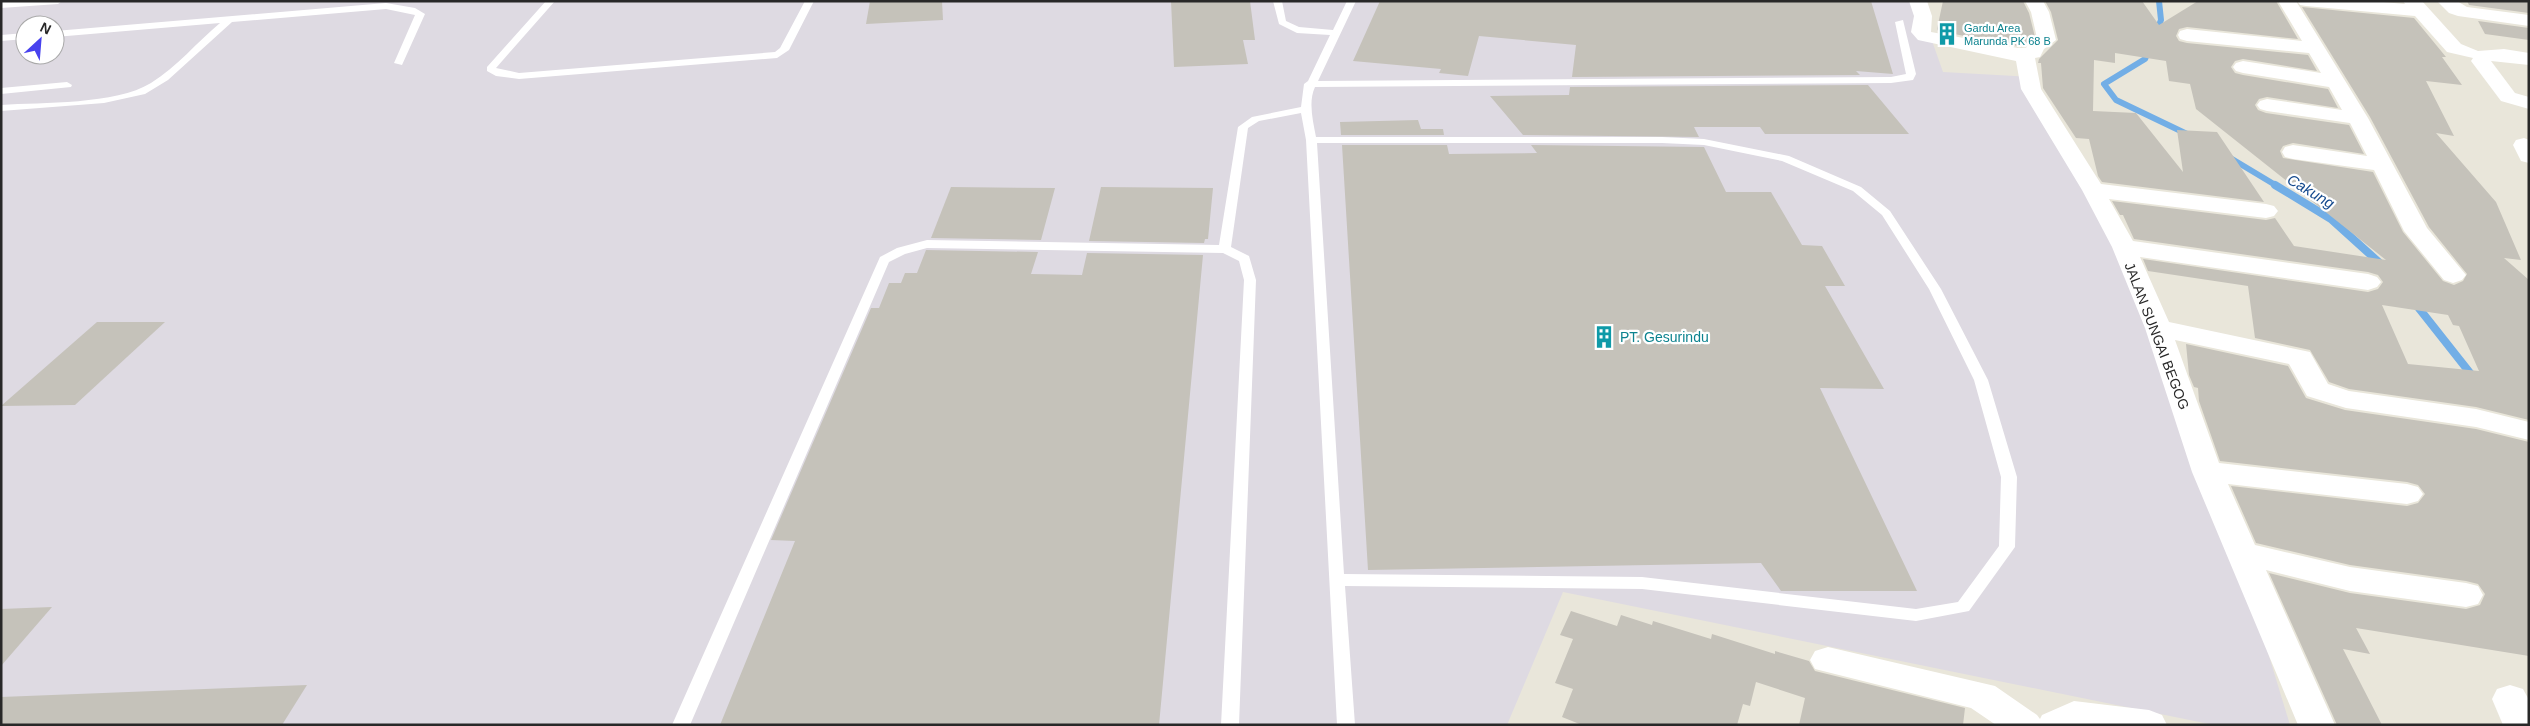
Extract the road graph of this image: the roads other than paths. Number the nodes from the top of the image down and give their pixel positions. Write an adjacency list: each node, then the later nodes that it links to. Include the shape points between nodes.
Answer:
1 (58, 1): 10 (lane)
2 (551, 1): 3 (lane, via 490,69 519,76 765,58 784,50)
3 (810, 1)
4 (1278, 1): 18 (lane, via 1282,22 1296,30)
5 (1352, 1): 18 (lane)
6 (1918, 1): 24 (street, via 1923,16 1920,32 1925,36)
7 (2034, 1): 24 (street, via 2047,40 2036,46 2033,53)
8 (2286, 1): 22 (street)
9 (2306, 1): 12 (street)
10 (1, 5)
11 (2450, 5): 13 (street); 15 (street)
12 (2418, 6): 23 (street, via 2454,48)
13 (2529, 14)
14 (230, 19): 17 (lane); 26 (lane, via 370,6 412,10 420,14); 34 (lane, via 155,85 140,93 118,99)
15 (2529, 21)
16 (1900, 22): 29 (lane, via 1911,74 1909,78 1891,80)
17 (65, 33)
18 (1336, 33): 29 (lane)
19 (2187, 35): 22 (street)
20 (15, 37): 21 (lane)
21 (1, 38)
22 (2317, 48): 28 (street)
23 (2470, 53)
24 (2018, 54): 42 (street, JALAN SUNGAI BEGOG, via 2025,58 2031,90)
25 (2529, 59): 32 (street, via 2484,55 2481,61 2508,97)
26 (399, 63)
27 (2243, 68): 28 (street)
28 (2338, 82): 36 (street)
29 (1309, 84): 35 (lane)
30 (66, 85): 31 (lane)
31 (1, 91)
32 (2529, 103)
33 (2267, 105): 36 (street)
34 (1, 108)
35 (1306, 109): 37 (lane); 45 (lane, via 1256,120 1243,127)
36 (2358, 118): 41 (street)
37 (1311, 140): 53 (lane); 53 (lane, via 1704,142 1785,158 1857,189 1886,212 1936,289 1981,380 2009,477 2007,546 1963,607 1916,615 1642,583)
38 (2529, 146): 40 (street, via 2524,145)
39 (2293, 152): 41 (street)
40 (2529, 156)
41 (2382, 165): 46 (street, via 2416,232)
42 (2094, 190): 43 (street); 44 (street, JALAN SUNGAI BEGOG)
43 (2266, 211)
44 (2124, 247): 47 (street); 48 (street, JALAN SUNGAI BEGOG)
45 (1225, 249): 56 (lane, via 927,244 901,251 884,260); 57 (lane, via 1245,259 1250,280)
46 (2453, 275)
47 (2368, 282)
48 (2158, 328): 49 (street, via 2300,358 2317,390 2346,399 2476,418); 50 (street, JALAN SUNGAI BEGOG)
49 (2529, 431)
50 (2206, 472): 51 (street); 52 (street, JALAN SUNGAI BEGOG)
51 (2407, 494)
52 (2242, 554): 54 (street, via 2350,579); 62 (street, JALAN SUNGAI BEGOG)
53 (1336, 580): 58 (lane)
54 (2466, 595)
55 (1828, 660): 59 (street, via 1982,696)
56 (681, 725)
57 (1230, 725)
58 (1346, 725)
59 (2024, 725)
60 (2055, 725): 61 (street, via 2074,716)
61 (2149, 725)
62 (2317, 725)

